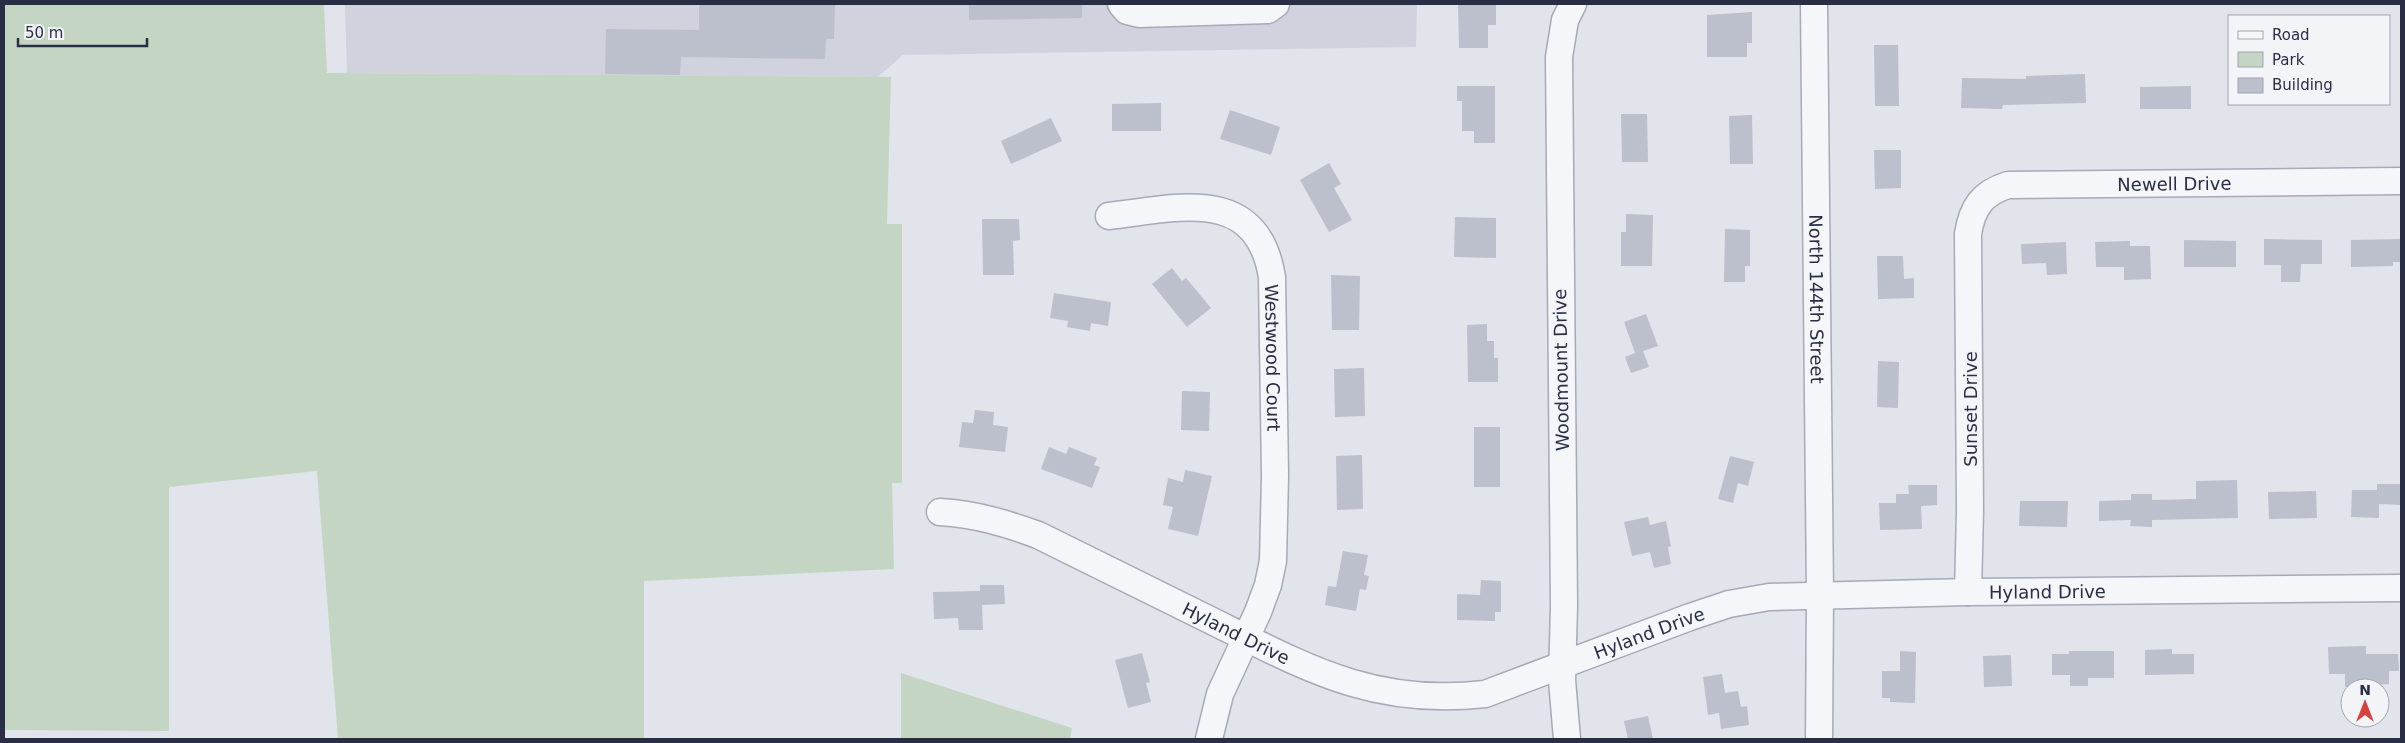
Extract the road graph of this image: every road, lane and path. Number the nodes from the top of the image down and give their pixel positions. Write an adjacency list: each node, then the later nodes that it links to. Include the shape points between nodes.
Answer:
1 (1121, 4): 2 (street, via 1138,14 1268,10)
2 (1276, 4)
3 (1573, 4): 13 (street, Woodmount Drive, via 1565,20 1559,58)
4 (1814, 4): 11 (street, North 144th Street)
5 (2401, 181): 7 (street, Newell Drive, via 2008,185 1980,201)
6 (1109, 216): 12 (street, Westwood Court, via 1180,208 1224,211 1251,227 1268,257 1272,287 1275,543 1268,585)
7 (1970, 226): 10 (street, Sunset Drive)
8 (940, 512): 12 (street, Hyland Drive, via 998,520 1038,535)
9 (2401, 588): 10 (street, Hyland Drive)
10 (1968, 592): 11 (street, Hyland Drive)
11 (1820, 594): 13 (street, Hyland Drive, via 1769,597 1728,604); 16 (street, North 144th Street)
12 (1245, 637): 13 (street, Hyland Drive, via 1320,673 1349,683 1421,696 1485,694); 14 (street, Westwood Court, via 1220,694)
13 (1563, 664): 15 (street, Woodmount Drive)
14 (1209, 739)
15 (1567, 739)
16 (1819, 739)

